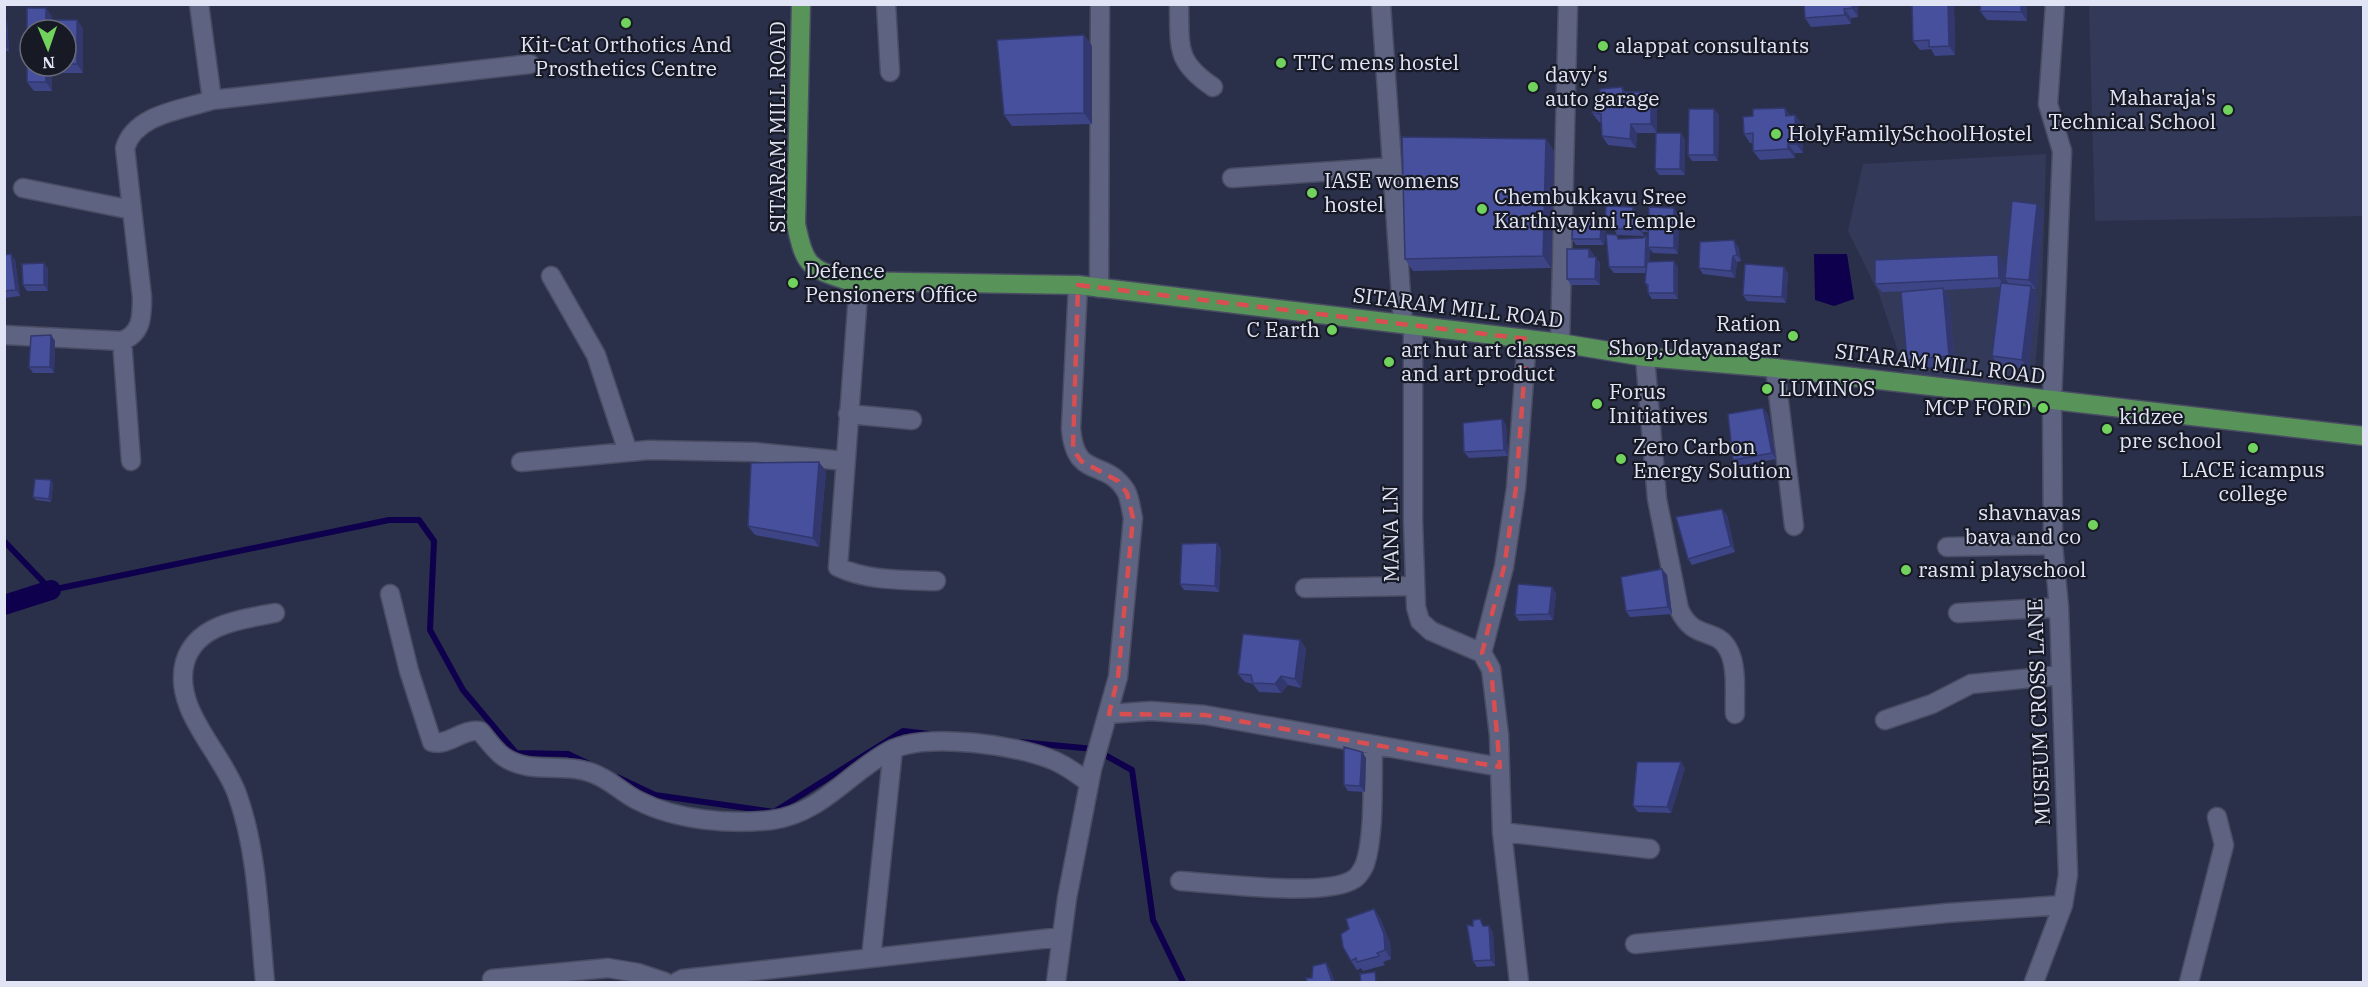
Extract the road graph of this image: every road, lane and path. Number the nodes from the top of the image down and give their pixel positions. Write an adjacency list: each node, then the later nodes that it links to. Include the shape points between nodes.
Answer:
1 (200, 4): 12 (street)
2 (801, 4): 18 (main road, SITARAM MILL ROAD, via 796,224 802,253 816,271)
3 (886, 4): 10 (street)
4 (1100, 4): 20 (street)
5 (1179, 4): 11 (street, via 1183,55 1191,72)
6 (1381, 4): 13 (street, MANA LN)
7 (1568, 4): 25 (street)
8 (2055, 4): 28 (street, MUSEUM CROSS LANE, via 2048,104 2062,151)
9 (530, 64): 12 (street)
10 (890, 72)
11 (1213, 87)
12 (212, 100): 16 (street, via 150,120 128,136 124,148)
13 (1392, 167): 14 (street); 21 (street, MANA LN)
14 (1232, 178)
15 (23, 188): 16 (street)
16 (132, 210): 24 (street, via 142,316 133,337)
17 (551, 276): 32 (street, via 596,355)
18 (859, 281): 19 (main road, SITARAM MILL ROAD); 29 (street)
19 (1078, 285): 20 (main road, SITARAM MILL ROAD); 48 (street, via 1073,449 1081,461 1118,481 1128,494 1133,518 1118,677)
20 (1099, 288): 21 (main road, SITARAM MILL ROAD)
21 (1408, 325): 23 (main road, SITARAM MILL ROAD); 40 (street, MANA LN)
22 (4, 335): 24 (street)
23 (1527, 339): 25 (main road, SITARAM MILL ROAD); 46 (street, via 1516,488 1504,567)
24 (122, 341): 33 (street)
25 (1560, 343): 26 (main road, SITARAM MILL ROAD)
26 (1645, 357): 27 (main road, SITARAM MILL ROAD); 49 (street, via 1656,500 1679,609 1692,629 1712,635 1728,647 1733,662)
27 (1775, 368): 28 (main road, SITARAM MILL ROAD); 36 (street)
28 (2052, 400): 31 (main road, SITARAM MILL ROAD); 37 (street, MUSEUM CROSS LANE)
29 (848, 414): 30 (street); 34 (street)
30 (912, 420)
31 (2364, 436)
32 (628, 452): 34 (street, via 754,452); 35 (street)
33 (131, 461)
34 (844, 461): 39 (street, via 838,567 896,580)
35 (521, 462)
36 (1794, 526)
37 (2053, 545): 38 (street); 43 (street, MUSEUM CROSS LANE)
38 (1947, 547)
39 (936, 580)
40 (1415, 586): 41 (street); 46 (street, MANA LN, via 1420,621 1431,631)
41 (1305, 588)
42 (390, 594): 52 (street, via 429,737 435,743 480,731 502,756 515,764 581,769 657,809 742,822 797,815 820,803)
43 (2059, 607): 45 (street); 47 (street, MUSEUM CROSS LANE)
44 (275, 613): 64 (street, via 236,620 207,632 187,653 181,677 194,715 237,792 245,824)
45 (1958, 613)
46 (1482, 653): 53 (street, via 1491,669 1496,700)
47 (2061, 675): 50 (street, via 1971,684 1932,704); 59 (street, MUSEUM CROSS LANE, via 2068,875)
48 (1109, 714): 51 (street, via 1151,711 1205,715); 54 (street)
49 (1735, 714)
50 (1885, 720)
51 (1373, 745): 53 (street); 58 (street, via 1369,844 1364,866 1355,879 1338,885 1292,888)
52 (892, 749): 54 (street, via 934,740 1022,752); 62 (street)
53 (1500, 767): 56 (street)
54 (1091, 776): 60 (street)
55 (2217, 817): 70 (street, via 2224,845)
56 (1502, 832): 57 (street); 68 (street)
57 (1650, 849)
58 (1180, 881)
59 (2063, 905): 61 (street); 69 (street, MUSEUM CROSS LANE)
60 (1061, 937): 62 (street); 67 (street)
61 (1635, 944)
62 (871, 958): 66 (street)
63 (492, 979): 65 (street, via 608,968)
64 (265, 982)
65 (665, 982)
66 (677, 982)
67 (1056, 982)
68 (1519, 982)
69 (2034, 982)
70 (2189, 982)

